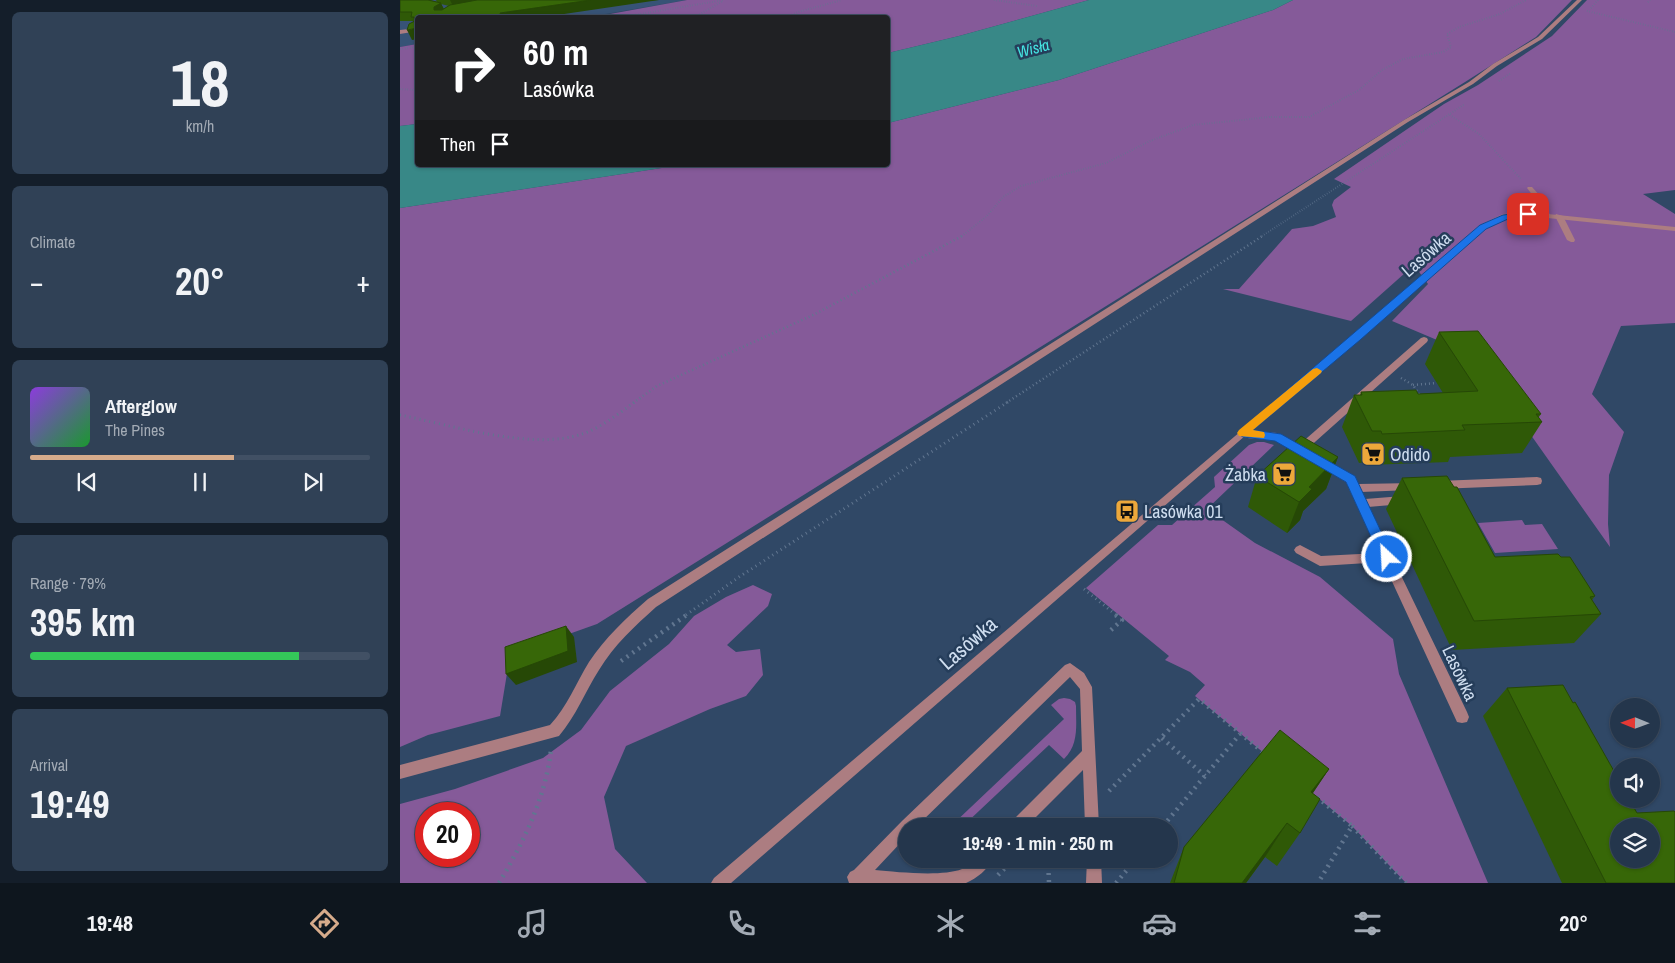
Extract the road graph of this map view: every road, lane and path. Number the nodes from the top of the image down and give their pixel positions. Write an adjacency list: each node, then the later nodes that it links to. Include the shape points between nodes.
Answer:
1 (724, 0): 8 (path); 9 (path)
2 (842, 0): 10 (path)
3 (994, 0): 7 (path)
4 (1526, 0): 32 (path, via 1507,11 1451,29 1447,34 1451,47 1443,52 1403,59 1382,70 1360,90 1309,117 1218,120 1192,125 1106,162 1021,186 1003,197 988,216 961,237 813,315 657,386 583,434 552,440 519,439)
5 (1580, 0): 45 (street, via 1540,38 1471,83 1406,121 652,604 621,631 594,666 566,720)
6 (1598, 0): 13 (path, via 1586,11)
7 (1037, 6)
8 (634, 15)
9 (698, 15)
10 (792, 15)
11 (415, 30): 12 (street)
12 (400, 32)
13 (1675, 33)
14 (415, 47): 15 (path)
15 (400, 49)
16 (1516, 69): 17 (path)
17 (1495, 84)
18 (400, 89): 19 (path)
19 (415, 90)
20 (1472, 100): 21 (path)
21 (1449, 115): 22 (path, via 1481,137); 43 (path, via 739,578)
22 (1530, 188): 23 (street)
23 (1546, 215): 24 (street, Lasówka); 33 (street, Lasówka, via 1506,216 1483,227)
24 (1559, 216): 25 (street, Lasówka); 26 (street)
25 (1675, 229)
26 (1571, 240)
27 (1424, 340): 28 (street)
28 (1389, 371): 30 (path); 34 (street)
29 (1437, 384): 30 (path)
30 (1413, 385): 31 (path)
31 (1423, 401)
32 (400, 415)
33 (1243, 433): 34 (street, Lasówka, via 1277,437); 68 (street, Lasówka)
34 (1300, 450): 36 (street, Lasówka, via 1350,479)
35 (1537, 480): 36 (street)
36 (1355, 488): 38 (street, Lasówka)
37 (1418, 499): 38 (street)
38 (1361, 503): 40 (street, Lasówka)
39 (1300, 550): 40 (street, via 1320,561)
40 (1387, 557): 44 (street, Lasówka)
41 (1084, 589): 42 (path, via 1122,620)
42 (1111, 630)
43 (619, 662)
44 (1462, 718)
45 (554, 731): 50 (street); 67 (path, via 548,776 524,841)
46 (1240, 734): 47 (path, via 1199,699); 49 (path); 51 (path)
47 (1162, 738): 51 (path); 53 (path, via 1104,796)
48 (1089, 754): 53 (street); 54 (street, via 1086,687 1070,669); 55 (street)
49 (1270, 759)
50 (400, 772)
51 (1205, 776): 57 (path)
52 (1315, 795): 58 (path)
53 (1091, 796): 56 (street)
54 (916, 818)
55 (1026, 818)
56 (1092, 818)
57 (1170, 818)
58 (1352, 826): 72 (path); 73 (path)
59 (898, 836): 66 (street)
60 (976, 868): 66 (street, via 963,876 943,879)
61 (1005, 868): 65 (path)
62 (1048, 868): 69 (path)
63 (1094, 868): 70 (street)
64 (1128, 868): 71 (path)
65 (996, 877)
66 (854, 880)
67 (499, 883)
68 (719, 883)
69 (1049, 883)
70 (1094, 883)
71 (1116, 883)
72 (1318, 883)
73 (1406, 883)

